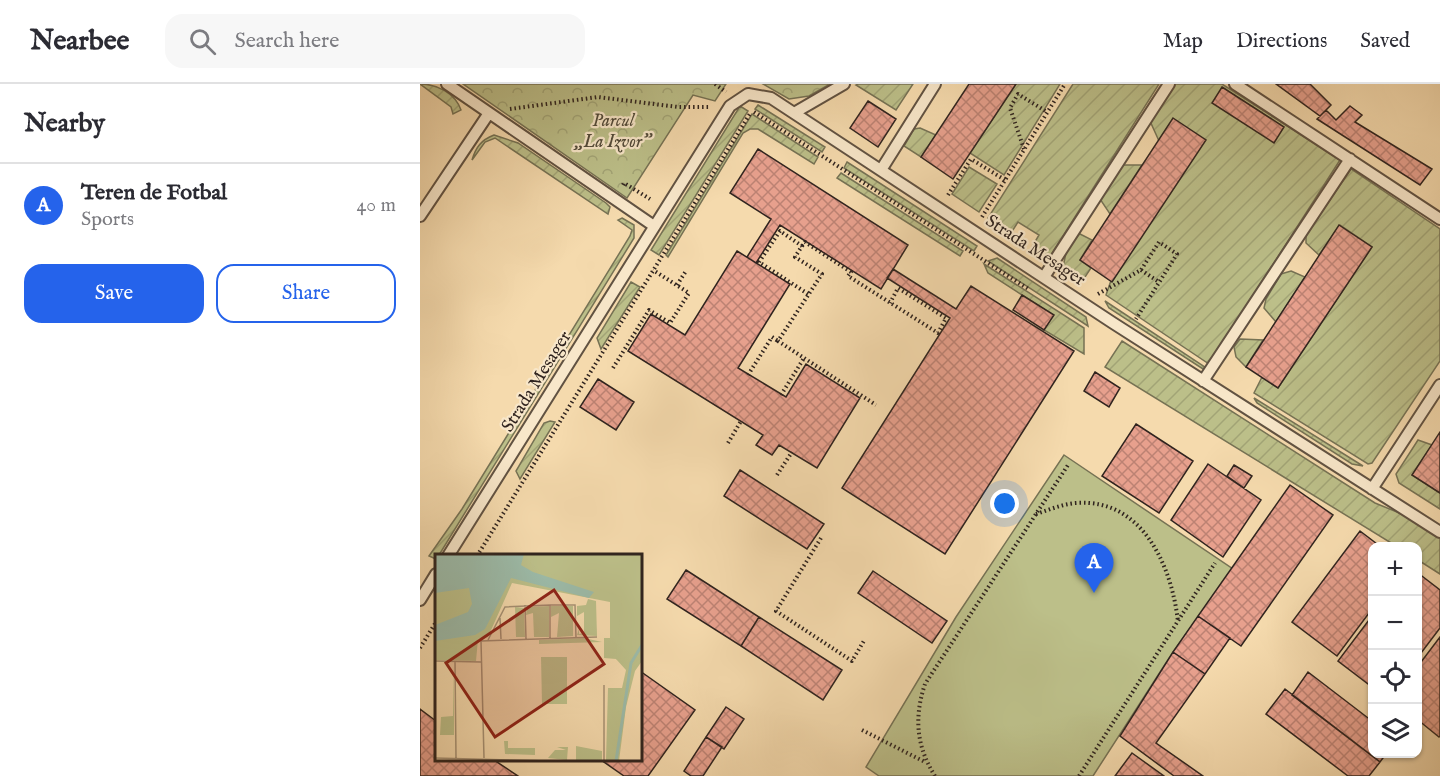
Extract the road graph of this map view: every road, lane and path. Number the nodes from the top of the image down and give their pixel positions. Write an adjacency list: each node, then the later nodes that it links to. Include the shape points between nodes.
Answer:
1 (447, 84): 11 (lane)
2 (844, 84): 12 (lane)
3 (935, 84): 15 (lane)
4 (1065, 84): 10 (path)
5 (1169, 84): 26 (lane)
6 (1235, 84): 14 (lane)
7 (761, 94): 8 (lane, via 748,94); 9 (path); 12 (lane, Strada Mesager)
8 (733, 103): 9 (path); 11 (path, via 678,107 598,97); 21 (lane, Strada Mesager)
9 (752, 110): 23 (path); 30 (path)
10 (1047, 112): 13 (path); 13 (path, via 1018,94 1010,108)
11 (489, 113): 18 (lane); 21 (lane)
12 (794, 113): 15 (lane, Strada Mesager)
13 (1024, 150): 16 (path)
14 (1350, 159): 20 (lane); 38 (lane)
15 (881, 170): 26 (lane, Strada Mesager)
16 (1005, 180): 17 (path, via 971,159); 19 (path)
17 (948, 195)
18 (420, 216)
19 (982, 217)
20 (1440, 219)
21 (654, 226): 51 (lane, Strada Mesager)
22 (802, 246): 29 (path, via 795,257 822,274); 29 (path, via 780,231 759,262); 32 (path, via 804,242 851,272 848,276)
23 (654, 270): 28 (path); 52 (path)
24 (1141, 270): 27 (path); 27 (path, via 1159,242 1177,254); 31 (path)
25 (686, 271): 28 (path)
26 (1044, 277): 38 (lane, Strada Mesager)
27 (1159, 282): 33 (path)
28 (677, 285): 36 (path, via 689,293 670,323 650,310)
29 (808, 294): 34 (path)
30 (1036, 294)
31 (1098, 294)
32 (890, 303): 32 (path, via 938,333 946,318 898,288)
33 (1136, 319)
34 (778, 341): 35 (path); 37 (path, via 772,337)
35 (804, 358): 40 (path); 41 (path)
36 (613, 368)
37 (748, 375)
38 (1203, 381): 47 (lane, Strada Mesager)
39 (1440, 385): 47 (lane)
40 (781, 395)
41 (876, 405)
42 (741, 421): 43 (path)
43 (728, 443)
44 (792, 452): 46 (path)
45 (1068, 465): 48 (path)
46 (777, 475)
47 (1372, 489): 49 (lane, Strada Mesager)
48 (1035, 515): 56 (path, via 1076,503 1097,504 1138,525 1168,570); 61 (path, via 925,684 916,723)
49 (1440, 532)
50 (820, 538): 58 (path, via 776,611 852,662)
51 (449, 554)
52 (478, 554)
53 (1215, 563): 56 (path)
54 (435, 576): 55 (lane)
55 (420, 600)
56 (1178, 622): 63 (path)
57 (435, 624): 59 (path)
58 (866, 639)
59 (420, 648)
60 (862, 730): 61 (path)
61 (926, 762): 62 (path)
62 (935, 776)
63 (1079, 776)

